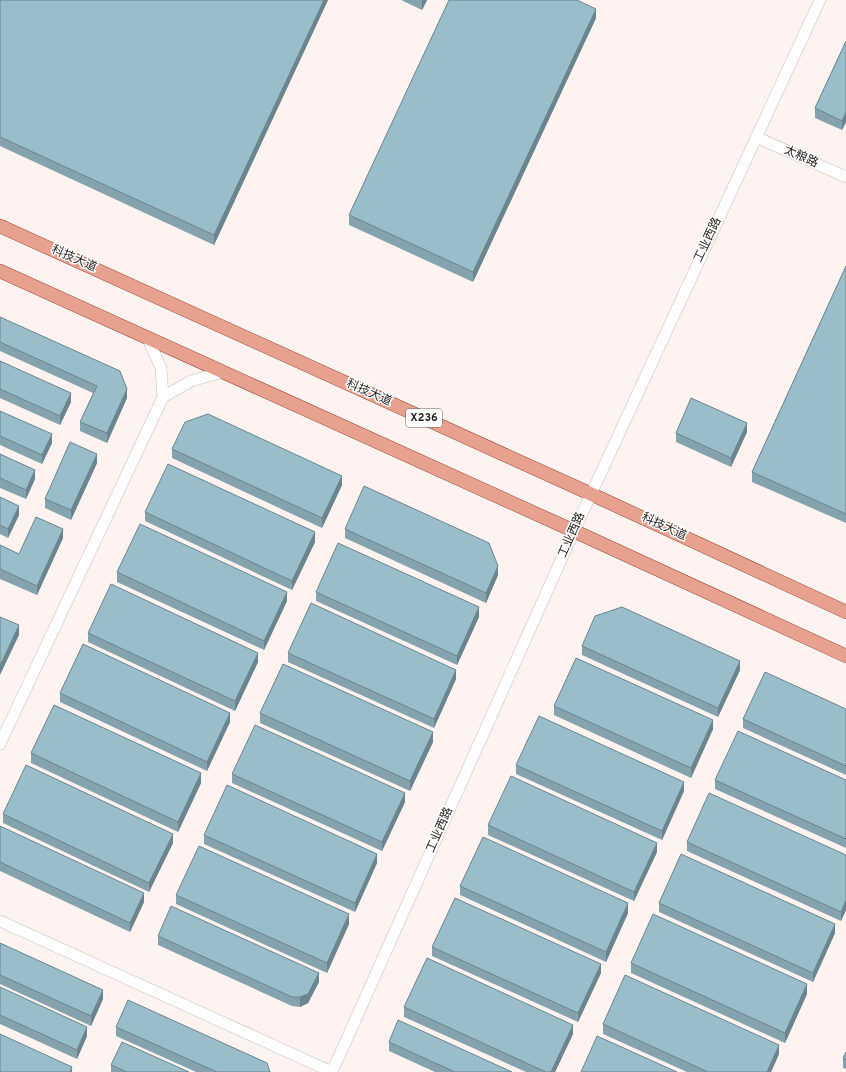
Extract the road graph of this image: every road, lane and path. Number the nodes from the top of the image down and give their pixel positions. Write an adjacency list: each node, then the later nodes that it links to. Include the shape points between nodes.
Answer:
1 (820, 0): 2 (street, 工业西路)
2 (756, 136): 3 (street, 太粮路); 9 (street, 工业西路)
3 (846, 177)
4 (0, 226): 9 (main road, 科技大道 / X236)
5 (0, 271): 6 (main road)
6 (148, 339): 7 (main road); 8 (street, via 161,368)
7 (223, 372): 8 (street, via 191,381); 10 (main road)
8 (163, 397): 13 (street)
9 (591, 494): 10 (street, 工业西路); 11 (main road, 科技大道 / X236)
10 (574, 531): 12 (main road); 15 (street, 工业西路)
11 (846, 612)
12 (846, 656)
13 (0, 744)
14 (0, 921): 15 (street)
15 (332, 1072)

